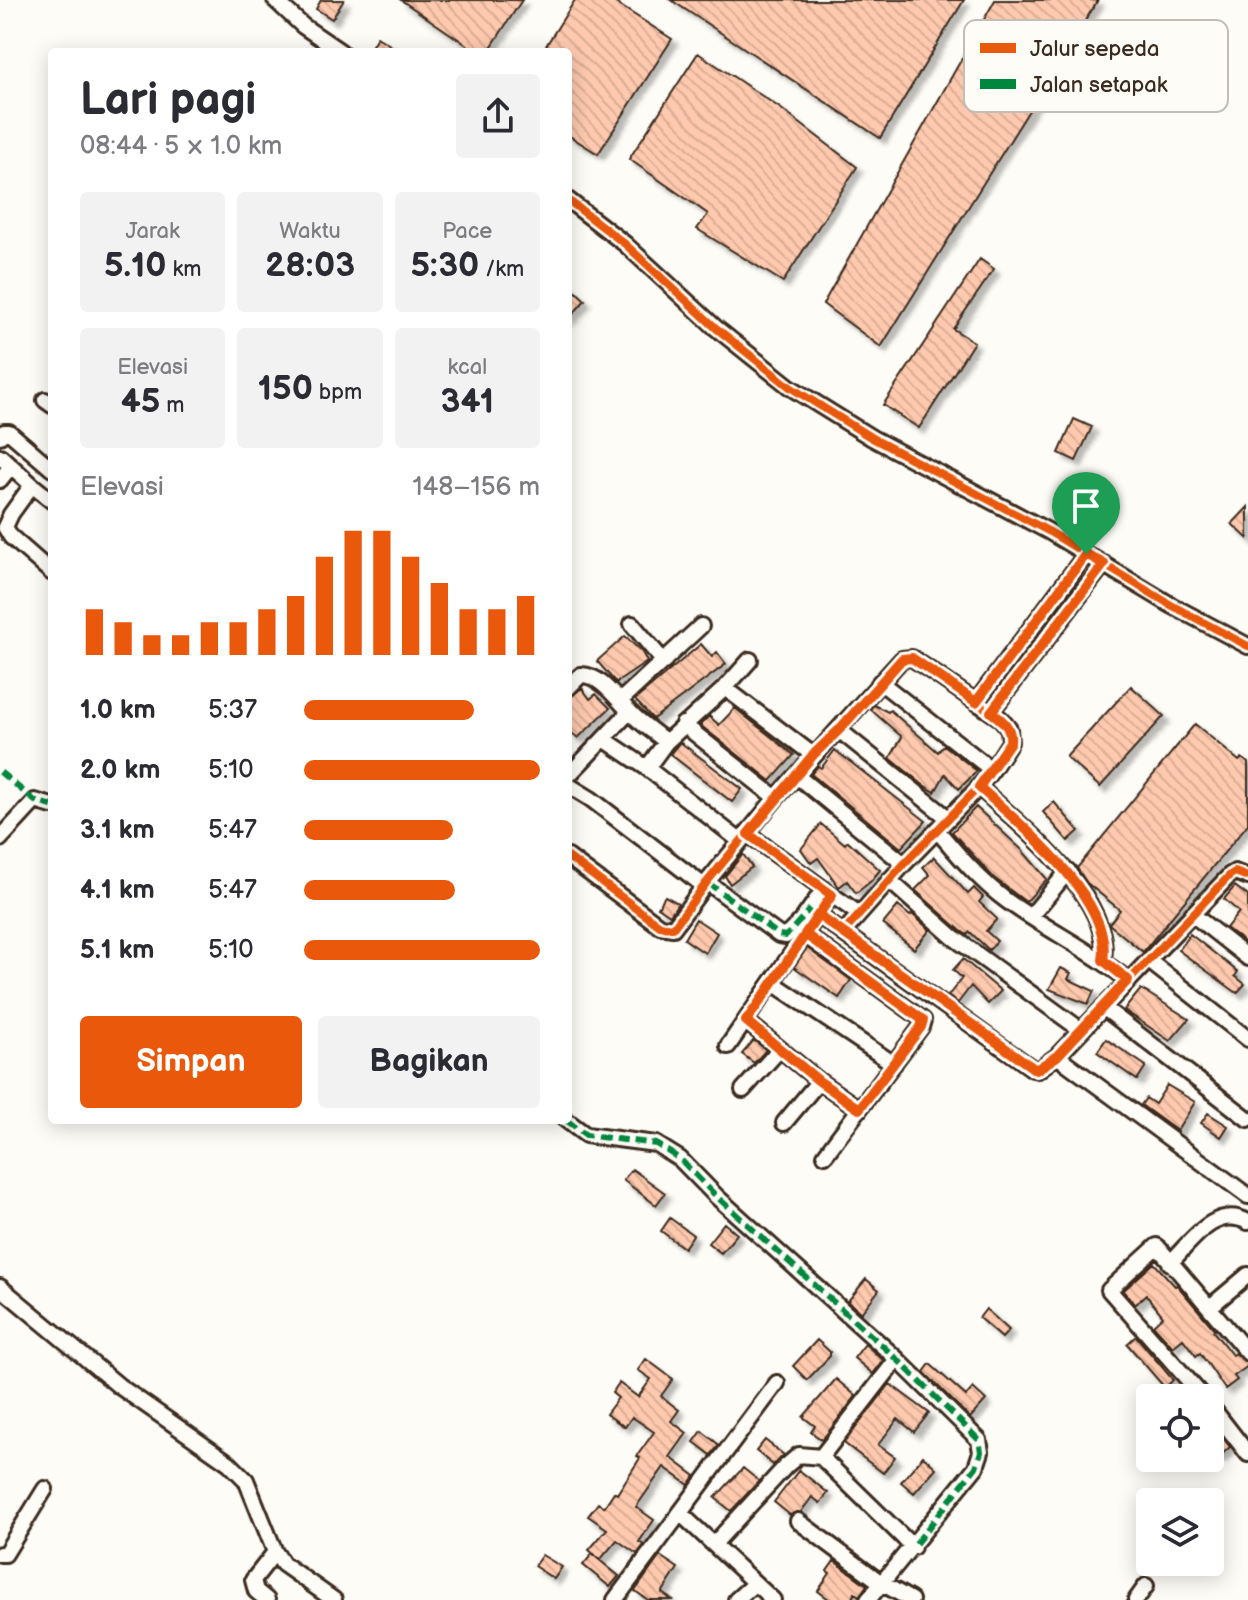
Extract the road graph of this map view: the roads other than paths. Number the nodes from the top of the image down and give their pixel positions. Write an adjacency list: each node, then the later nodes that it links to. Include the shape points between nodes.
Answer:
1 (275, 0): 2 (street)
2 (335, 48)
3 (572, 203): 10 (street, via 790,387 872,438)
4 (0, 436): 6 (street, via 9,432)
5 (6, 461): 7 (street); 8 (street)
6 (48, 466)
7 (0, 480)
8 (32, 485): 9 (street); 12 (street, via 6,530)
9 (48, 498)
10 (1086, 554): 11 (street); 15 (street)
11 (1104, 564): 16 (street); 17 (street)
12 (48, 569)
13 (632, 624): 19 (street)
14 (701, 626): 19 (street)
15 (1031, 630): 16 (street); 23 (street)
16 (1045, 642): 25 (street)
17 (1248, 646)
18 (750, 660): 22 (street)
19 (664, 662): 24 (street)
20 (880, 682): 23 (street, via 902,659 912,658); 27 (street); 32 (street)
21 (572, 684): 24 (street, via 589,675)
22 (725, 688): 26 (street); 30 (street)
23 (976, 702): 25 (street)
24 (625, 706): 28 (street); 29 (street)
25 (991, 712): 32 (street, via 1011,735)
26 (683, 724): 29 (street); 37 (street)
27 (839, 730): 30 (street); 39 (street)
28 (604, 739): 31 (street); 33 (street)
29 (666, 742): 31 (street)
30 (813, 755): 34 (street)
31 (647, 768): 41 (street)
32 (992, 770): 36 (street)
33 (572, 772)
34 (797, 776): 37 (street); 44 (street)
35 (572, 787): 48 (street)
36 (979, 787): 39 (street); 45 (street)
37 (776, 798): 41 (street)
38 (48, 805): 42 (street, via 35,801)
39 (948, 818): 40 (street)
40 (937, 830): 44 (street); 53 (street, via 994,890)
41 (744, 838): 48 (street); 49 (street)
42 (0, 839)
43 (572, 860): 48 (street, via 660,926 673,928)
44 (904, 864): 47 (street)
45 (1068, 871): 53 (street); 57 (street, via 1098,922)
46 (1248, 877): 52 (street, via 1230,875)
47 (889, 880): 51 (street); 63 (street, via 953,937)
48 (706, 884): 50 (street, via 779,935 786,936)
49 (828, 892): 50 (street); 51 (street)
50 (814, 912): 54 (street); 55 (street)
51 (859, 914): 54 (street)
52 (1192, 914): 56 (street); 58 (street)
53 (1031, 916): 57 (street)
54 (843, 933): 67 (street, via 1033,1069)
55 (805, 934): 60 (street); 68 (street, via 922,1017 921,1027)
56 (1248, 958)
57 (1103, 960): 59 (street)
58 (1149, 961): 59 (street); 64 (street)
59 (1128, 980): 61 (street)
60 (773, 983): 62 (street); 68 (street)
61 (1103, 1007): 63 (street); 72 (street)
62 (746, 1021): 65 (street); 66 (street)
63 (1081, 1030): 67 (street)
64 (1248, 1039)
65 (728, 1046)
66 (779, 1050): 69 (street); 70 (street)
67 (1057, 1056): 76 (street)
68 (894, 1064): 71 (street)
69 (819, 1081): 71 (street); 73 (street)
70 (743, 1090)
71 (859, 1109): 75 (street)
72 (1248, 1119)
73 (784, 1123)
74 (571, 1124): 83 (street, via 586,1135 656,1144 680,1159)
75 (825, 1155)
76 (1248, 1196)
77 (1248, 1222): 78 (street, via 1228,1215 1211,1221)
78 (1170, 1263): 81 (street); 85 (street, via 1157,1246 1109,1290)
79 (1248, 1275): 81 (street)
80 (0, 1287): 95 (street, via 119,1386 229,1463 246,1480)
81 (1210, 1307): 82 (street)
82 (1248, 1353)
83 (897, 1359): 89 (street); 94 (street, via 979,1440 981,1452 976,1467)
84 (777, 1383): 91 (street)
85 (1192, 1384)
86 (1224, 1418): 87 (street)
87 (1243, 1435): 88 (street)
88 (1248, 1454)
89 (821, 1457): 93 (street, via 799,1455); 94 (street)
90 (45, 1489): 96 (street, via 5,1554)
91 (680, 1513): 93 (street); 102 (street)
92 (798, 1521): 97 (street)
93 (714, 1544): 98 (street)
94 (913, 1547): 97 (street)
95 (275, 1552): 100 (street, via 253,1580); 101 (street, via 283,1564)
96 (0, 1554)
97 (880, 1582): 105 (street); 106 (street)
98 (755, 1583): 103 (street); 104 (street)
99 (1146, 1586): 107 (street)
100 (267, 1600)
101 (334, 1600)
102 (615, 1600)
103 (736, 1600)
104 (773, 1600)
105 (868, 1600)
106 (911, 1600)
107 (1136, 1600)

